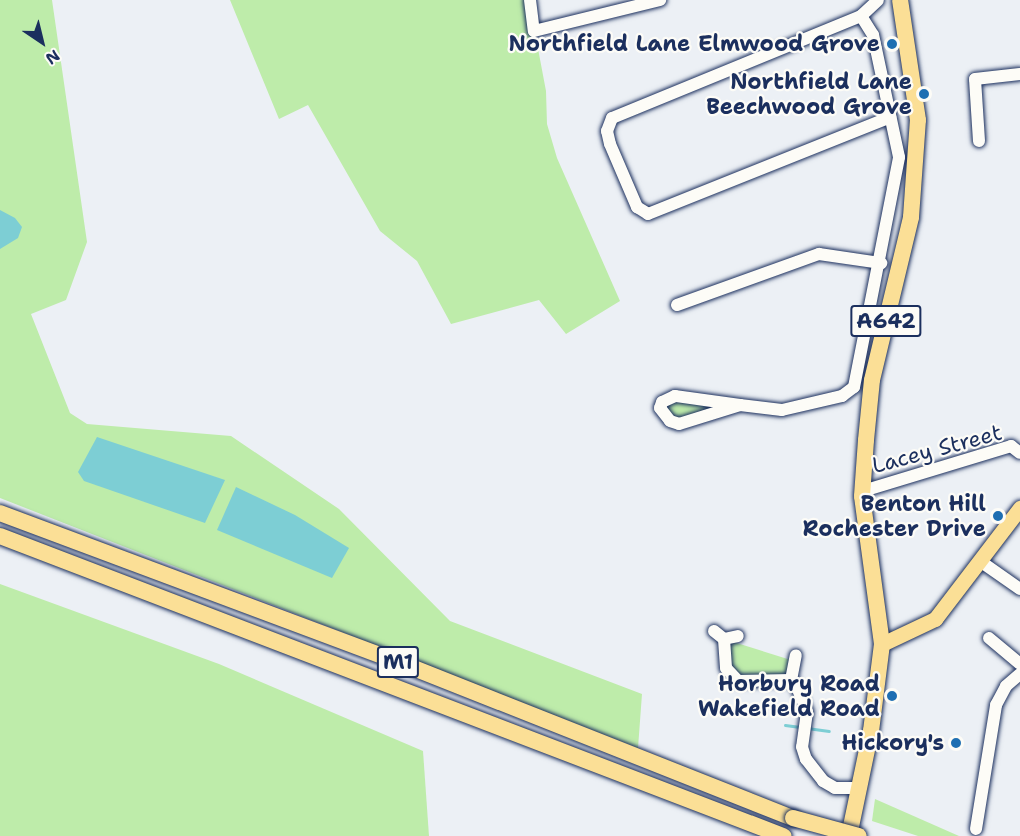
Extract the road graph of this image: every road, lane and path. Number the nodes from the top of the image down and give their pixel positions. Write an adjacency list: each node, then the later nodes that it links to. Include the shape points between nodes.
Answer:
1 (531, 0): 2 (street, via 534,31)
2 (660, 0)
3 (878, 0): 5 (street)
4 (900, 0): 11 (highway, A642, via 918,120 910,217)
5 (861, 16): 7 (street, via 873,35); 7 (street, via 612,118 607,132 637,207 648,214)
6 (1020, 75): 8 (street, via 975,79)
7 (890, 117): 9 (street, via 899,157)
8 (979, 141)
9 (880, 263): 10 (street); 12 (street, via 819,254)
10 (876, 285): 11 (street); 13 (street, via 856,379 849,393 782,410)
11 (893, 287): 15 (highway, A642, via 872,380)
12 (677, 305)
13 (740, 405): 13 (street, via 679,424 670,421 660,408 662,402 675,396)
14 (1020, 453): 15 (street, Lacey Street, via 1011,446)
15 (863, 491): 25 (highway, A642)
16 (1020, 508): 19 (main road)
17 (0, 513): 34 (highway, M1, bridge, via 237,605 401,663 793,818)
18 (0, 536): 32 (highway, M1)
19 (980, 561): 20 (street); 25 (main road, via 935,619)
20 (1020, 589)
21 (714, 631): 24 (street)
22 (738, 636): 24 (street)
23 (988, 638): 27 (street)
24 (724, 639): 29 (street, via 726,668 738,681)
25 (882, 644): 30 (highway, A642, via 871,731)
26 (796, 655): 29 (street)
27 (1020, 664)
28 (1020, 674): 31 (street, via 1005,686 996,705)
29 (791, 680): 30 (street, via 804,699 806,759 823,781 835,788)
30 (858, 788): 33 (highway, A642)
31 (976, 829)
32 (783, 836)
33 (849, 836)
34 (859, 836)

